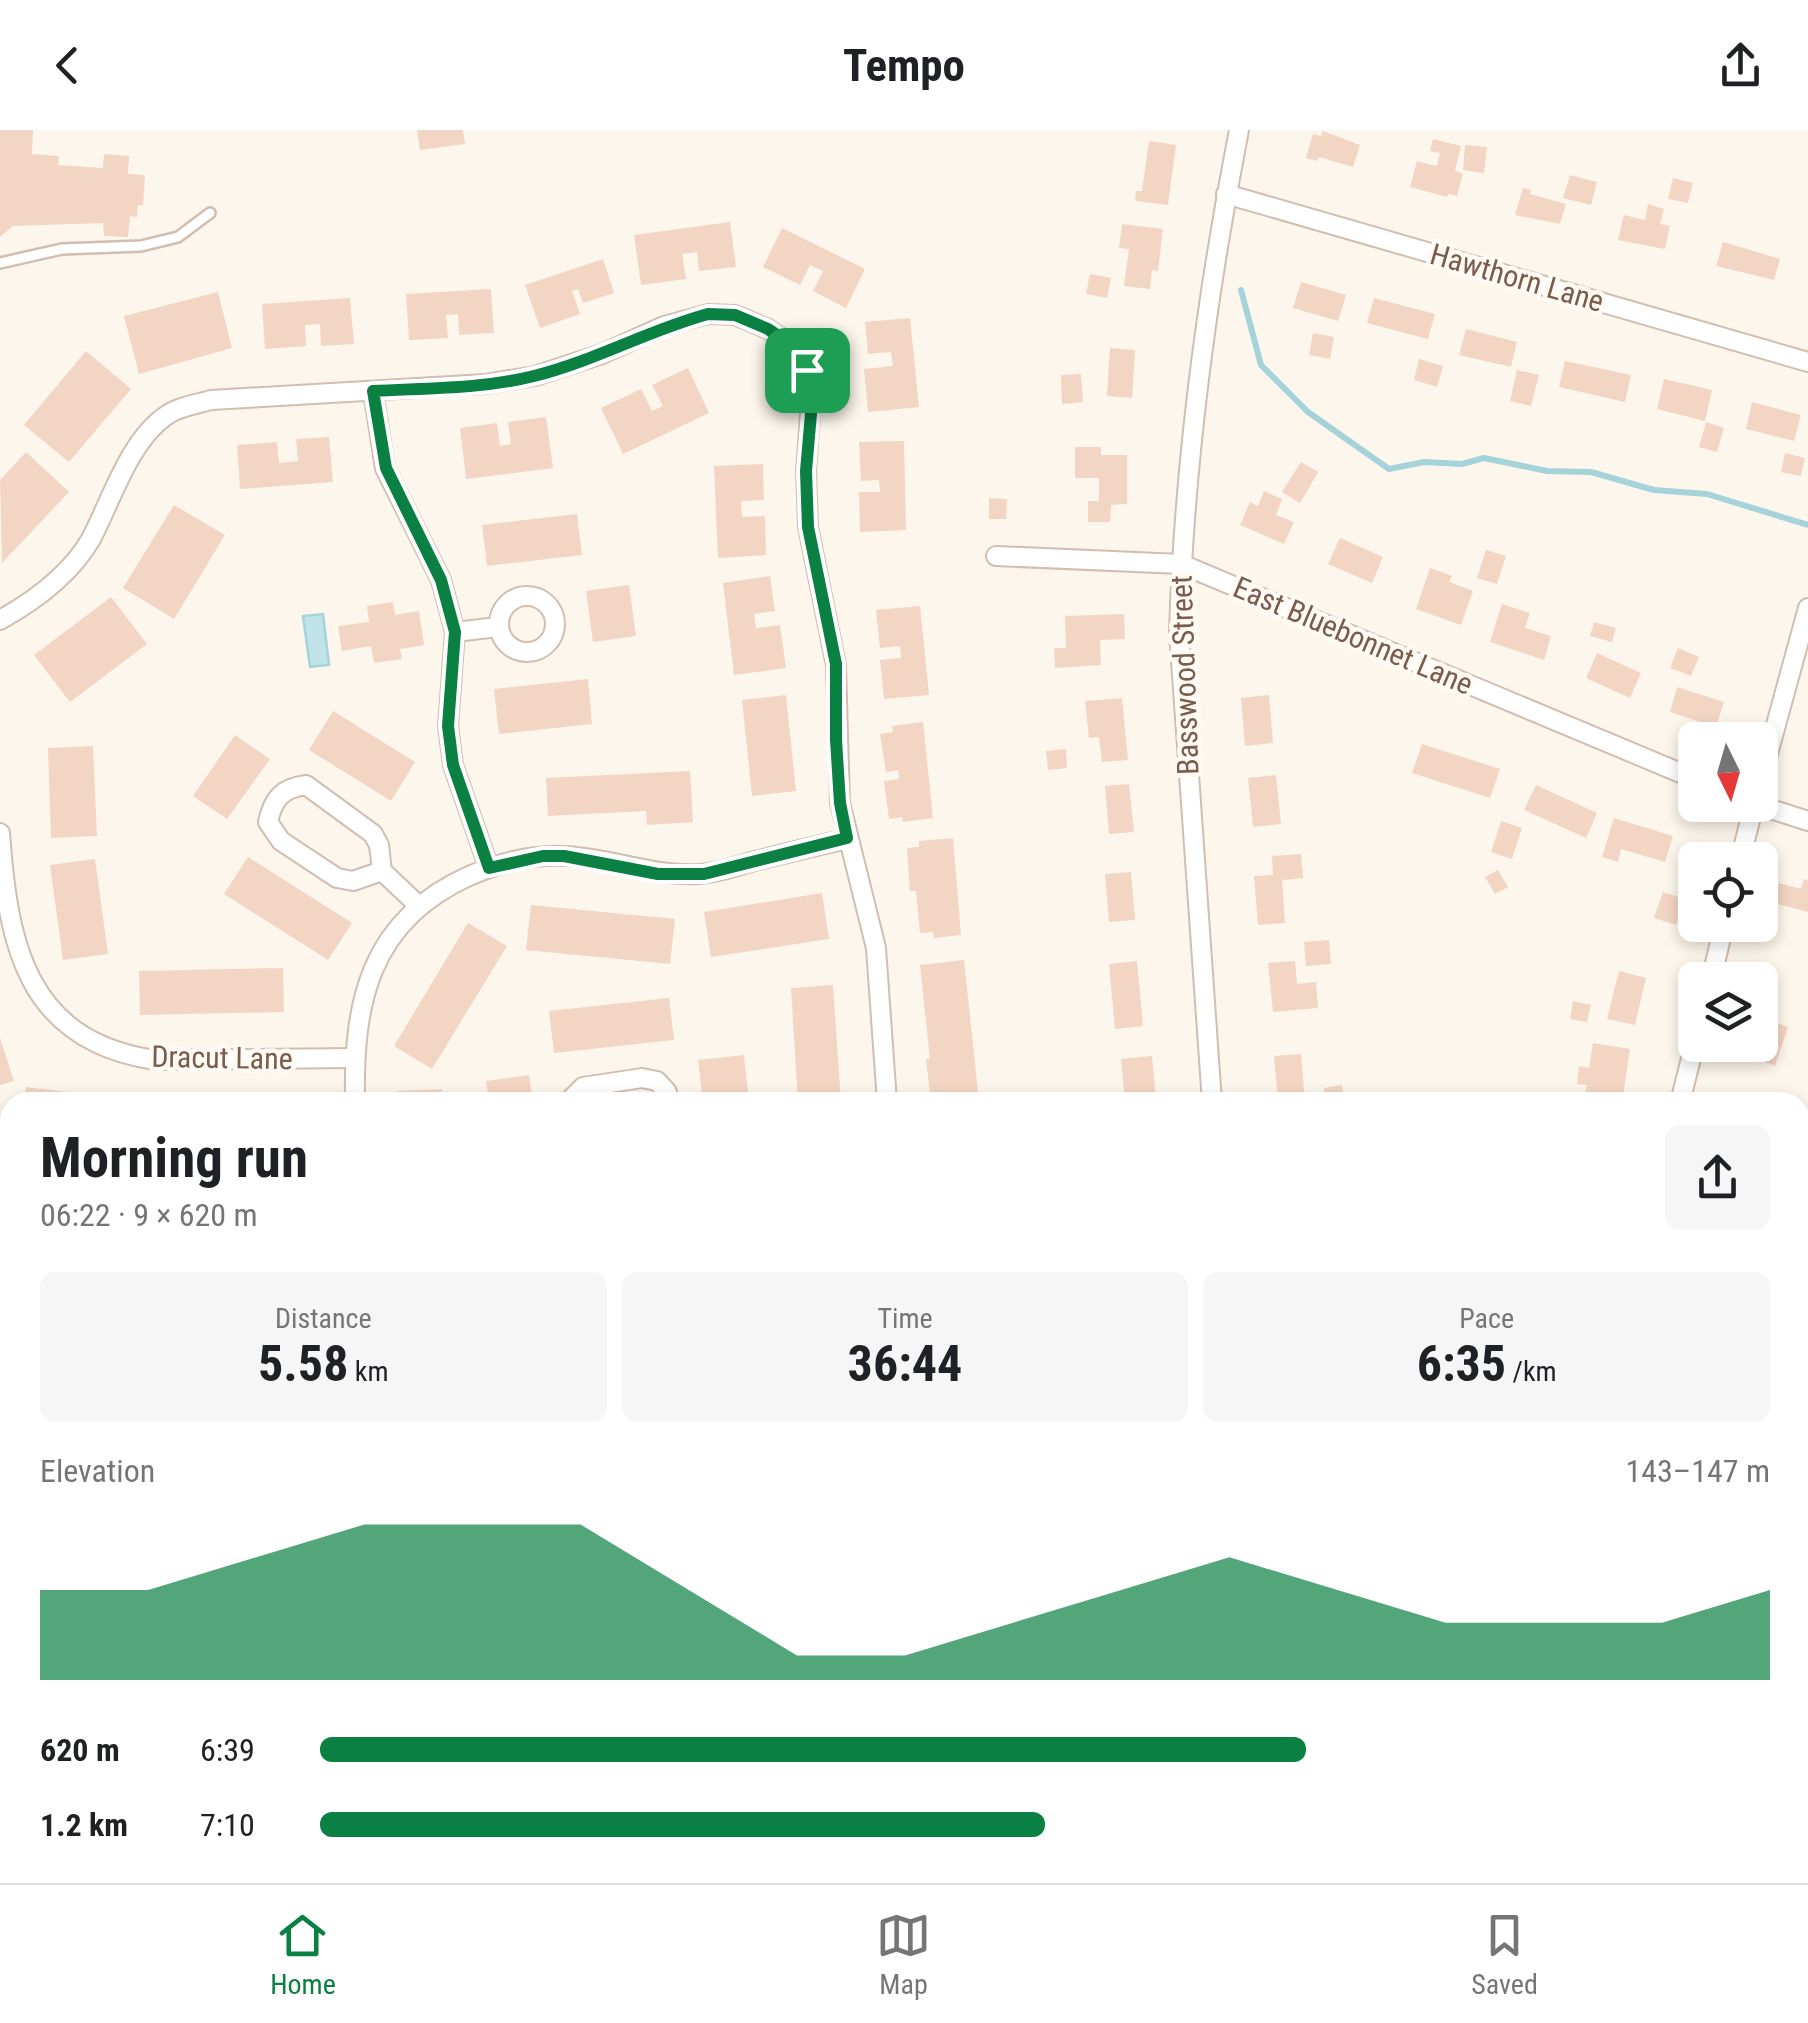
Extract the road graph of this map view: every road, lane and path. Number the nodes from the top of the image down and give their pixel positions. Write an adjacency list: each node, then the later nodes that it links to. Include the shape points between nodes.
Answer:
1 (1239, 130): 2 (street, Basswood Street)
2 (1226, 194): 5 (street, Hawthorn Lane); 8 (street, Basswood Street)
3 (210, 212): 4 (lane, via 178,236 141,246 62,249)
4 (0, 263)
5 (1808, 362)
6 (373, 391): 10 (street, via 211,400 168,414 147,434 89,542 63,576); 12 (street, via 386,468 441,580); 18 (street, via 535,376 708,314 735,315 790,344 807,370 812,402 808,527 836,664)
7 (996, 556): 8 (street, East Bluebonnet Lane)
8 (1181, 564): 14 (street, East Bluebonnet Lane); 28 (street, Basswood Street, via 1179,632)
9 (1808, 608): 13 (street)
10 (0, 620)
11 (498, 627): 12 (street)
12 (455, 632): 19 (street, via 448,726 453,765)
13 (1777, 722)
14 (1678, 772)
15 (1778, 812): 16 (street)
16 (1808, 821)
17 (0, 832): 22 (street, Dracut Lane, via 18,952 40,995 87,1038 155,1060)
18 (847, 838): 19 (street, via 704,874 658,874 564,856); 27 (street, via 876,948)
19 (489, 868): 21 (street)
20 (382, 871): 20 (street, via 373,834 306,784 289,787 272,802 268,822 280,841 309,860 353,881); 21 (street)
21 (418, 905): 22 (street, via 372,972 356,1023)
22 (354, 1058): 24 (street)
23 (1690, 1062): 29 (street)
24 (355, 1092)
25 (578, 1092): 26 (street, via 642,1078)
26 (667, 1092)
27 (886, 1092)
28 (1211, 1092)
29 (1683, 1092)

